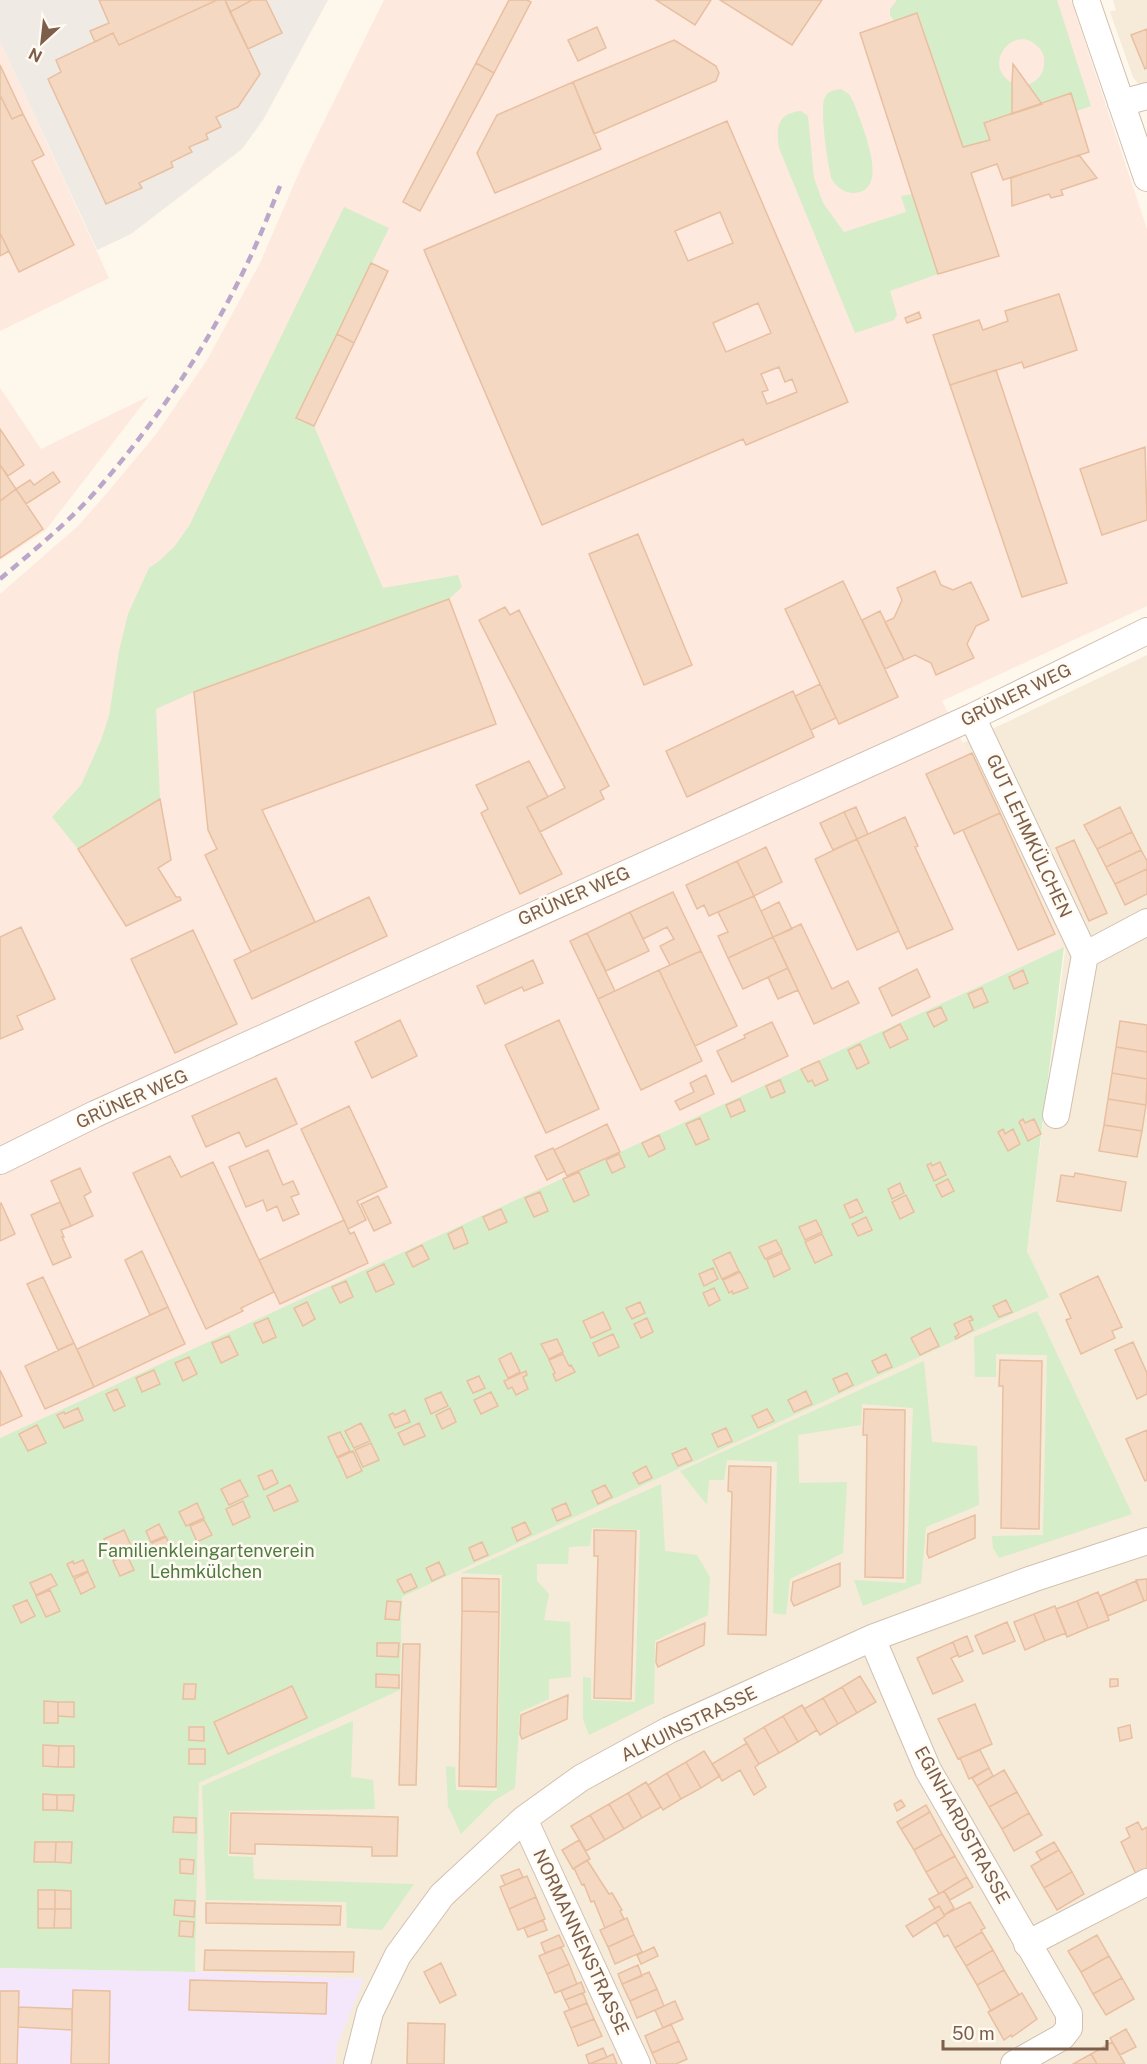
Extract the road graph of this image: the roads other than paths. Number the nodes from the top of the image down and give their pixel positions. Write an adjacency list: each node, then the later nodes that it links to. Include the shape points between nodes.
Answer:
1 (1086, 0): 3 (street)
2 (1147, 96): 3 (street)
3 (1121, 103): 4 (street)
4 (1147, 178)
5 (1147, 631): 6 (street, GRÜNER WEG)
6 (972, 717): 8 (street, GUT LEHMKÜLCHEN); 10 (street, GRÜNER WEG, via 95,1114)
7 (1147, 922): 8 (street)
8 (1085, 955): 9 (street)
9 (1056, 1115)
10 (0, 1161)
11 (1147, 1541): 12 (street, ALKUINSTRASSE, via 1032,1578)
12 (872, 1638): 13 (street, ALKUINSTRASSE, via 669,1730 582,1778); 15 (street, EGINHARDSTRASSE, via 928,1770)
13 (524, 1819): 16 (street, ALKUINSTRASSE, via 442,1895 398,1955 370,2012); 17 (street, NORMANNENSTRASSE)
14 (1147, 1881): 15 (street)
15 (1028, 1944): 18 (street, EGINHARDSTRASSE, via 1070,2014 1069,2028 1062,2037)
16 (357, 2064)
17 (637, 2064)
18 (1014, 2064)

